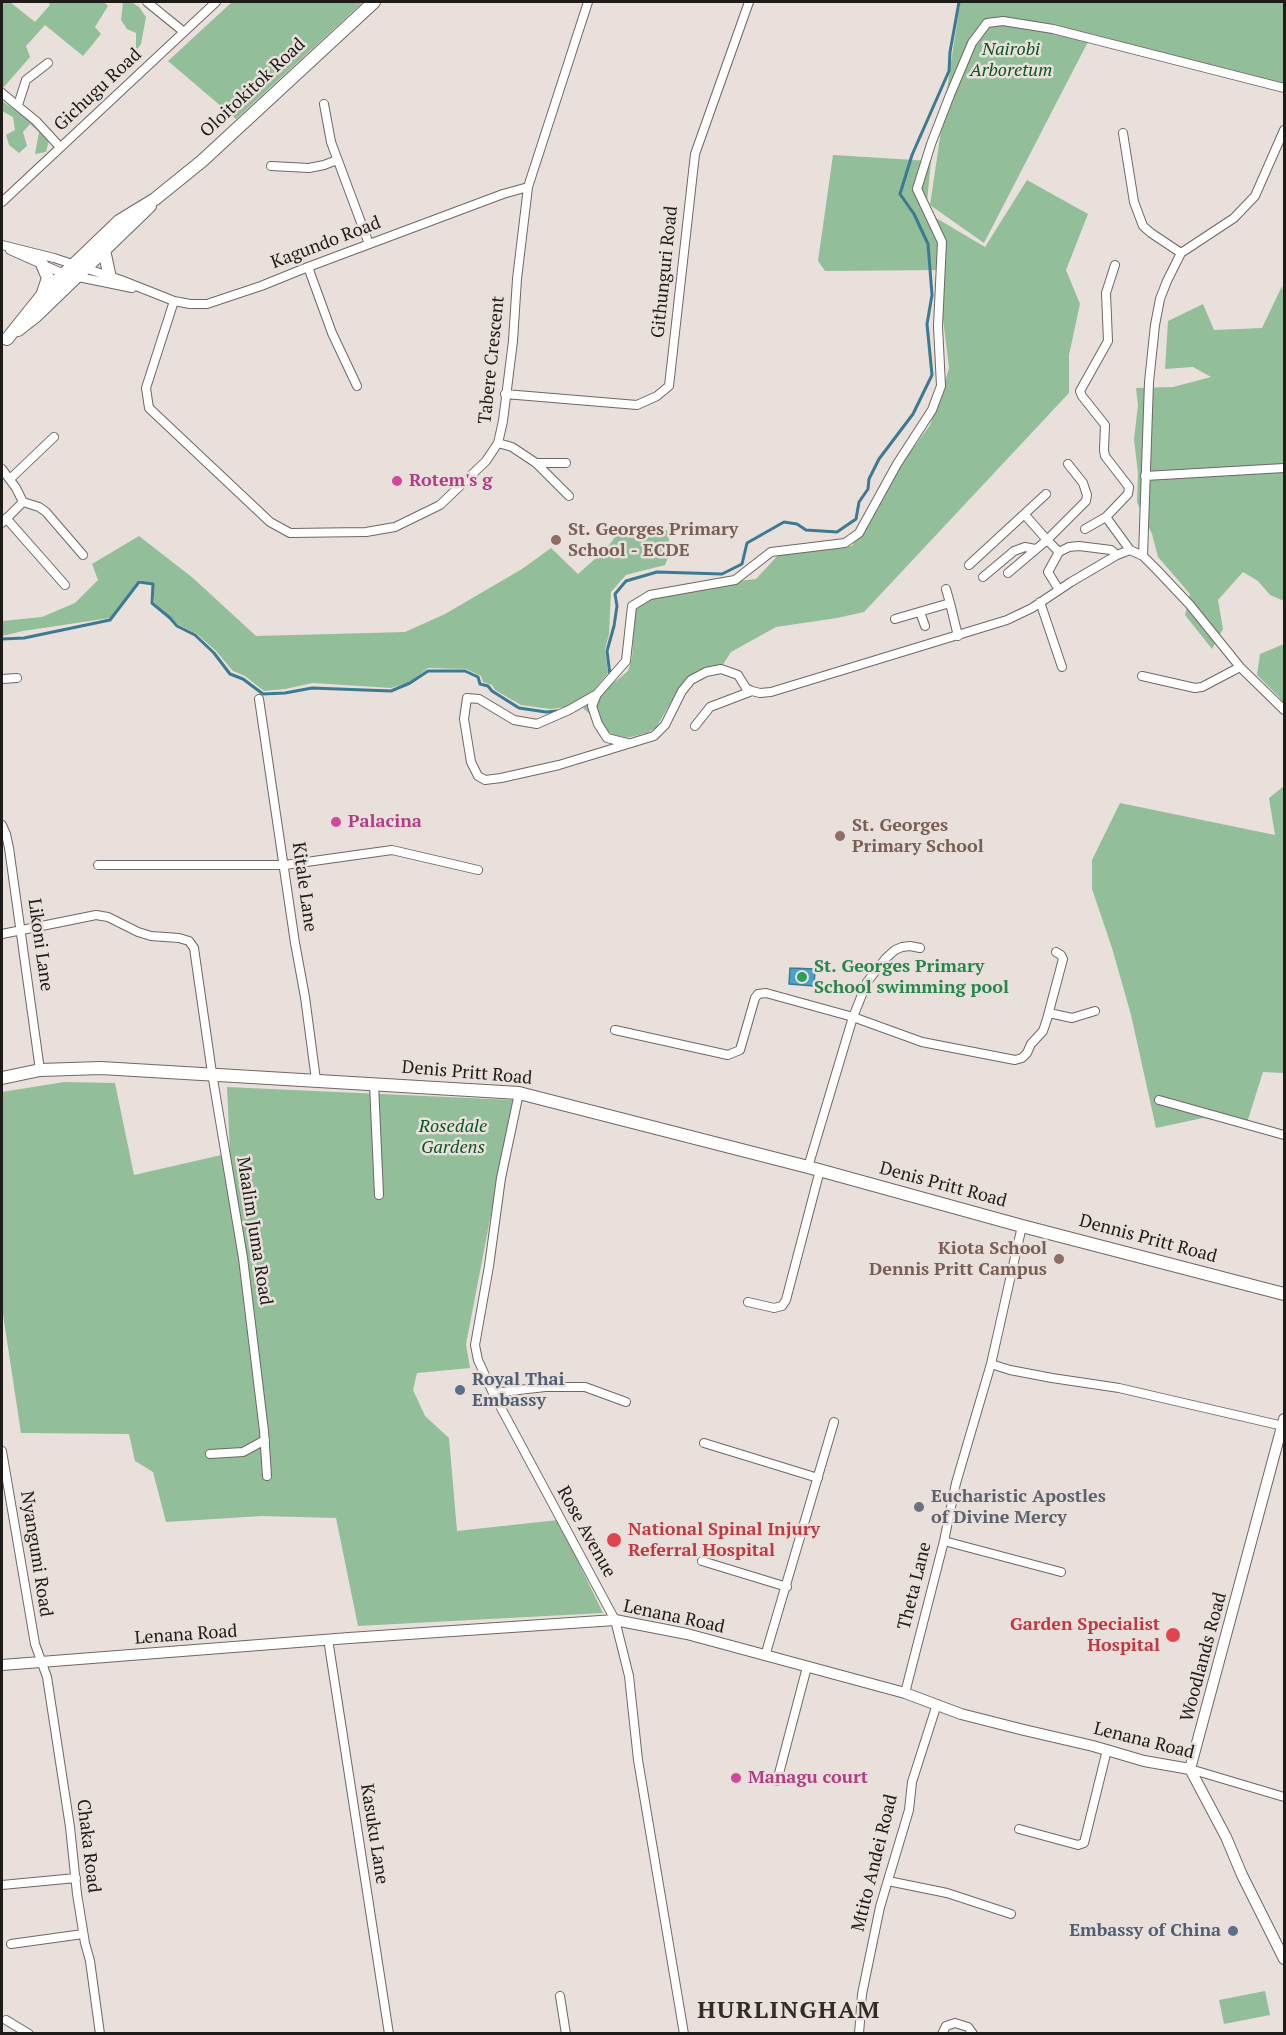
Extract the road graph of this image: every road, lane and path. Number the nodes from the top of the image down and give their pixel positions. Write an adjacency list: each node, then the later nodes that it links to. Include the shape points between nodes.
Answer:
1 (147, 2): 6 (street)
2 (216, 2): 6 (street, Gichugu Road)
3 (374, 2): 18 (main road, Oloitokitok Road, via 202,161)
4 (588, 2): 17 (street, Tabere Crescent)
5 (749, 2): 34 (street, Githunguri Road, via 694,154 669,386 637,405)
6 (184, 32): 14 (street, Gichugu Road)
7 (48, 63): 11 (street, via 26,80)
8 (1284, 88): 76 (street, via 1053,29 1003,21 987,23 972,43 950,95 917,189 942,242 940,386 932,410 859,533 845,543 771,552 735,580 650,594 632,606 626,661)
9 (2, 93): 11 (street)
10 (324, 104): 15 (street)
11 (18, 105): 14 (street)
12 (1284, 130): 23 (street, via 1255,196 1234,218)
13 (1123, 133): 23 (street, via 1134,202 1143,226)
14 (60, 147): 19 (street, Gichugu Road)
15 (337, 160): 16 (street, via 309,168); 20 (street)
16 (271, 166)
17 (528, 187): 20 (street, Kagundo Road); 34 (street, Tabere Crescent)
18 (155, 199): 22 (main road, Oloitokitok Road); 27 (main road, Oloitokitok Road, via 119,222)
19 (2, 202)
20 (369, 244): 26 (street, Kagundo Road)
21 (2, 245): 24 (street); 27 (street)
22 (104, 250): 27 (main road, Oloitokitok Road); 28 (main road)
23 (1181, 252): 42 (street, via 1160,300 1155,325)
24 (42, 264): 27 (street); 30 (main road, via 48,278)
25 (1115, 265): 48 (street, via 1106,293 1108,341 1080,391 1105,425 1106,456 1129,487 1128,494)
26 (308, 267): 31 (street, Kagundo Road, via 207,304); 33 (street)
27 (75, 271): 28 (street, Kagundo Road); 29 (street, Kagundo Road); 30 (main road, Oloitokitok Road); 32 (main road, Oloitokitok Road, via 36,316)
28 (110, 278): 29 (street, Kagundo Road)
29 (135, 287): 31 (street, Kagundo Road)
30 (43, 294): 32 (main road, Oloitokitok Road)
31 (174, 301): 36 (street, Tabere Crescent, via 149,376 149,408 280,529 311,534 395,527 441,505)
32 (4, 342)
33 (357, 386)
34 (505, 394): 36 (street, Tabere Crescent)
35 (54, 437): 43 (street)
36 (498, 444): 37 (street, via 512,447)
37 (536, 463): 38 (street); 45 (street)
38 (566, 463)
39 (1068, 464): 51 (street, via 1083,483 1086,501)
40 (1284, 468): 42 (street)
41 (2, 469): 43 (street)
42 (1145, 476): 57 (street)
43 (10, 479): 46 (street)
44 (1046, 494): 47 (street)
45 (569, 496)
46 (23, 502): 49 (street); 55 (street, via 46,512)
47 (1025, 515): 51 (street); 58 (street)
48 (1106, 517): 50 (street); 53 (street)
49 (4, 521): 61 (street)
50 (1085, 528)
51 (1047, 540): 52 (street); 54 (street)
52 (1035, 549): 59 (street); 60 (street, via 1014,551)
53 (1130, 550): 56 (street); 57 (street)
54 (1059, 552): 56 (street, via 1079,546 1111,550); 63 (street, via 1048,572)
55 (83, 555)
56 (1117, 555): 63 (street)
57 (1143, 556): 70 (street)
58 (969, 565)
59 (1008, 573)
60 (983, 577)
61 (65, 585)
62 (946, 589): 65 (street)
63 (1059, 590): 64 (street)
64 (1040, 602): 69 (street, via 1007,620); 71 (street)
65 (950, 603): 66 (street); 69 (street)
66 (920, 612): 67 (street); 68 (street)
67 (895, 619)
68 (925, 626)
69 (958, 636): 75 (street, via 771,692)
70 (1240, 666): 72 (street, via 1195,688); 78 (street)
71 (1062, 667)
72 (1142, 676)
73 (17, 678): 74 (street)
74 (2, 679)
75 (752, 691): 79 (street, via 710,708); 80 (street, via 738,675 721,669 706,672 682,690 661,731)
76 (597, 694): 80 (street, via 592,706 598,724 607,738); 80 (street, via 537,724 514,720 479,699 467,698 464,719 471,762 478,776 485,780 501,778)
77 (260, 699): 83 (street, Kitale Lane)
78 (1284, 710)
79 (695, 726)
80 (627, 743)
81 (2, 825): 85 (street, Likoni Lane)
82 (98, 865): 83 (street)
83 (285, 865): 84 (street, via 392,850); 96 (street, Kitale Lane)
84 (478, 870)
85 (22, 930): 86 (street); 93 (street, Likoni Lane); 94 (street, Maalim Juma Road, via 96,915 151,936 189,941 194,948)
86 (2, 934)
87 (920, 948): 91 (street, via 902,947 886,958 867,982)
88 (1056, 952): 90 (street, via 1063,959)
89 (1095, 1011): 90 (street, via 1072,1018)
90 (1049, 1014): 91 (street, via 1043,1031 1027,1053 1015,1060 922,1042)
91 (853, 1017): 92 (street, via 758,994 740,1050 728,1055); 101 (street)
92 (615, 1030)
93 (40, 1070): 94 (main road, Denis Pritt Road, via 101,1068); 95 (main road, Denis Pritt Road)
94 (212, 1073): 96 (main road, Denis Pritt Road); 113 (street, Maalim Juma Road, via 243,1258)
95 (2, 1078)
96 (316, 1080): 97 (main road, Denis Pritt Road)
97 (374, 1084): 98 (main road, Denis Pritt Road); 102 (street)
98 (519, 1093): 101 (main road, Denis Pritt Road); 109 (street, Rose Avenue, via 501,1178 475,1345)
99 (1159, 1100): 100 (street)
100 (1284, 1135)
101 (814, 1168): 103 (main road, Denis Pritt Road); 107 (street, via 786,1300 774,1308)
102 (379, 1195)
103 (1022, 1226): 104 (main road, Dennis Pritt Road); 108 (street)
104 (1264, 1289): 105 (main road, Dennis Pritt Road); 106 (main road, Dennis Pritt Road)
105 (1284, 1294)
106 (1284, 1300)
107 (748, 1302)
108 (991, 1364): 112 (street); 119 (street, Theta Lane, via 952,1497)
109 (493, 1393): 110 (street, via 585,1387); 123 (street, Rose Avenue)
110 (626, 1402)
111 (834, 1422): 118 (street)
112 (1284, 1422): 132 (street, Woodlands Road)
113 (265, 1440): 116 (street, via 243,1452); 117 (street, Maalim Juma Road)
114 (704, 1443): 118 (street)
115 (2, 1451): 126 (street, Nyangumi Road, via 34,1644)
116 (210, 1454)
117 (267, 1476)
118 (818, 1478): 122 (street)
119 (944, 1541): 121 (street); 129 (street, Theta Lane)
120 (702, 1561): 122 (street)
121 (1061, 1572)
122 (787, 1587): 125 (street)
123 (615, 1620): 124 (street, Lenana Road); 125 (street, Lenana Road, via 687,1634); 149 (street, Rose Avenue, via 629,1676 638,1760)
124 (328, 1639): 126 (street, Lenana Road); 147 (street, Kasuku Lane)
125 (765, 1656): 128 (street, Lenana Road)
126 (43, 1662): 127 (street, Lenana Road); 136 (street, Chaka Road)
127 (2, 1665)
128 (807, 1667): 129 (street, Lenana Road); 133 (street)
129 (905, 1693): 130 (street, Lenana Road)
130 (937, 1704): 131 (street, Lenana Road, via 961,1714); 137 (street, Mtito Andei Road, via 912,1782 909,1810)
131 (1107, 1750): 132 (street, Lenana Road); 135 (street, via 1084,1843 1078,1845)
132 (1190, 1769): 134 (street, Lenana Road); 142 (street)
133 (777, 1781)
134 (1284, 1797)
135 (1019, 1829)
136 (76, 1878): 138 (street); 140 (street, Chaka Road)
137 (888, 1881): 139 (street, via 947,1893); 150 (street, Mtito Andei Road, via 867,1962)
138 (2, 1885)
139 (1011, 1914)
140 (83, 1934): 141 (street); 146 (street, Chaka Road)
141 (11, 1944)
142 (1284, 1959)
143 (560, 1996): 148 (street)
144 (6, 2020): 145 (street)
145 (29, 2034)
146 (100, 2034)
147 (389, 2034)
148 (566, 2034)
149 (684, 2034)
150 (859, 2034)
151 (942, 2034): 152 (street, via 946,2026 955,2023 968,2027)
152 (973, 2034)

